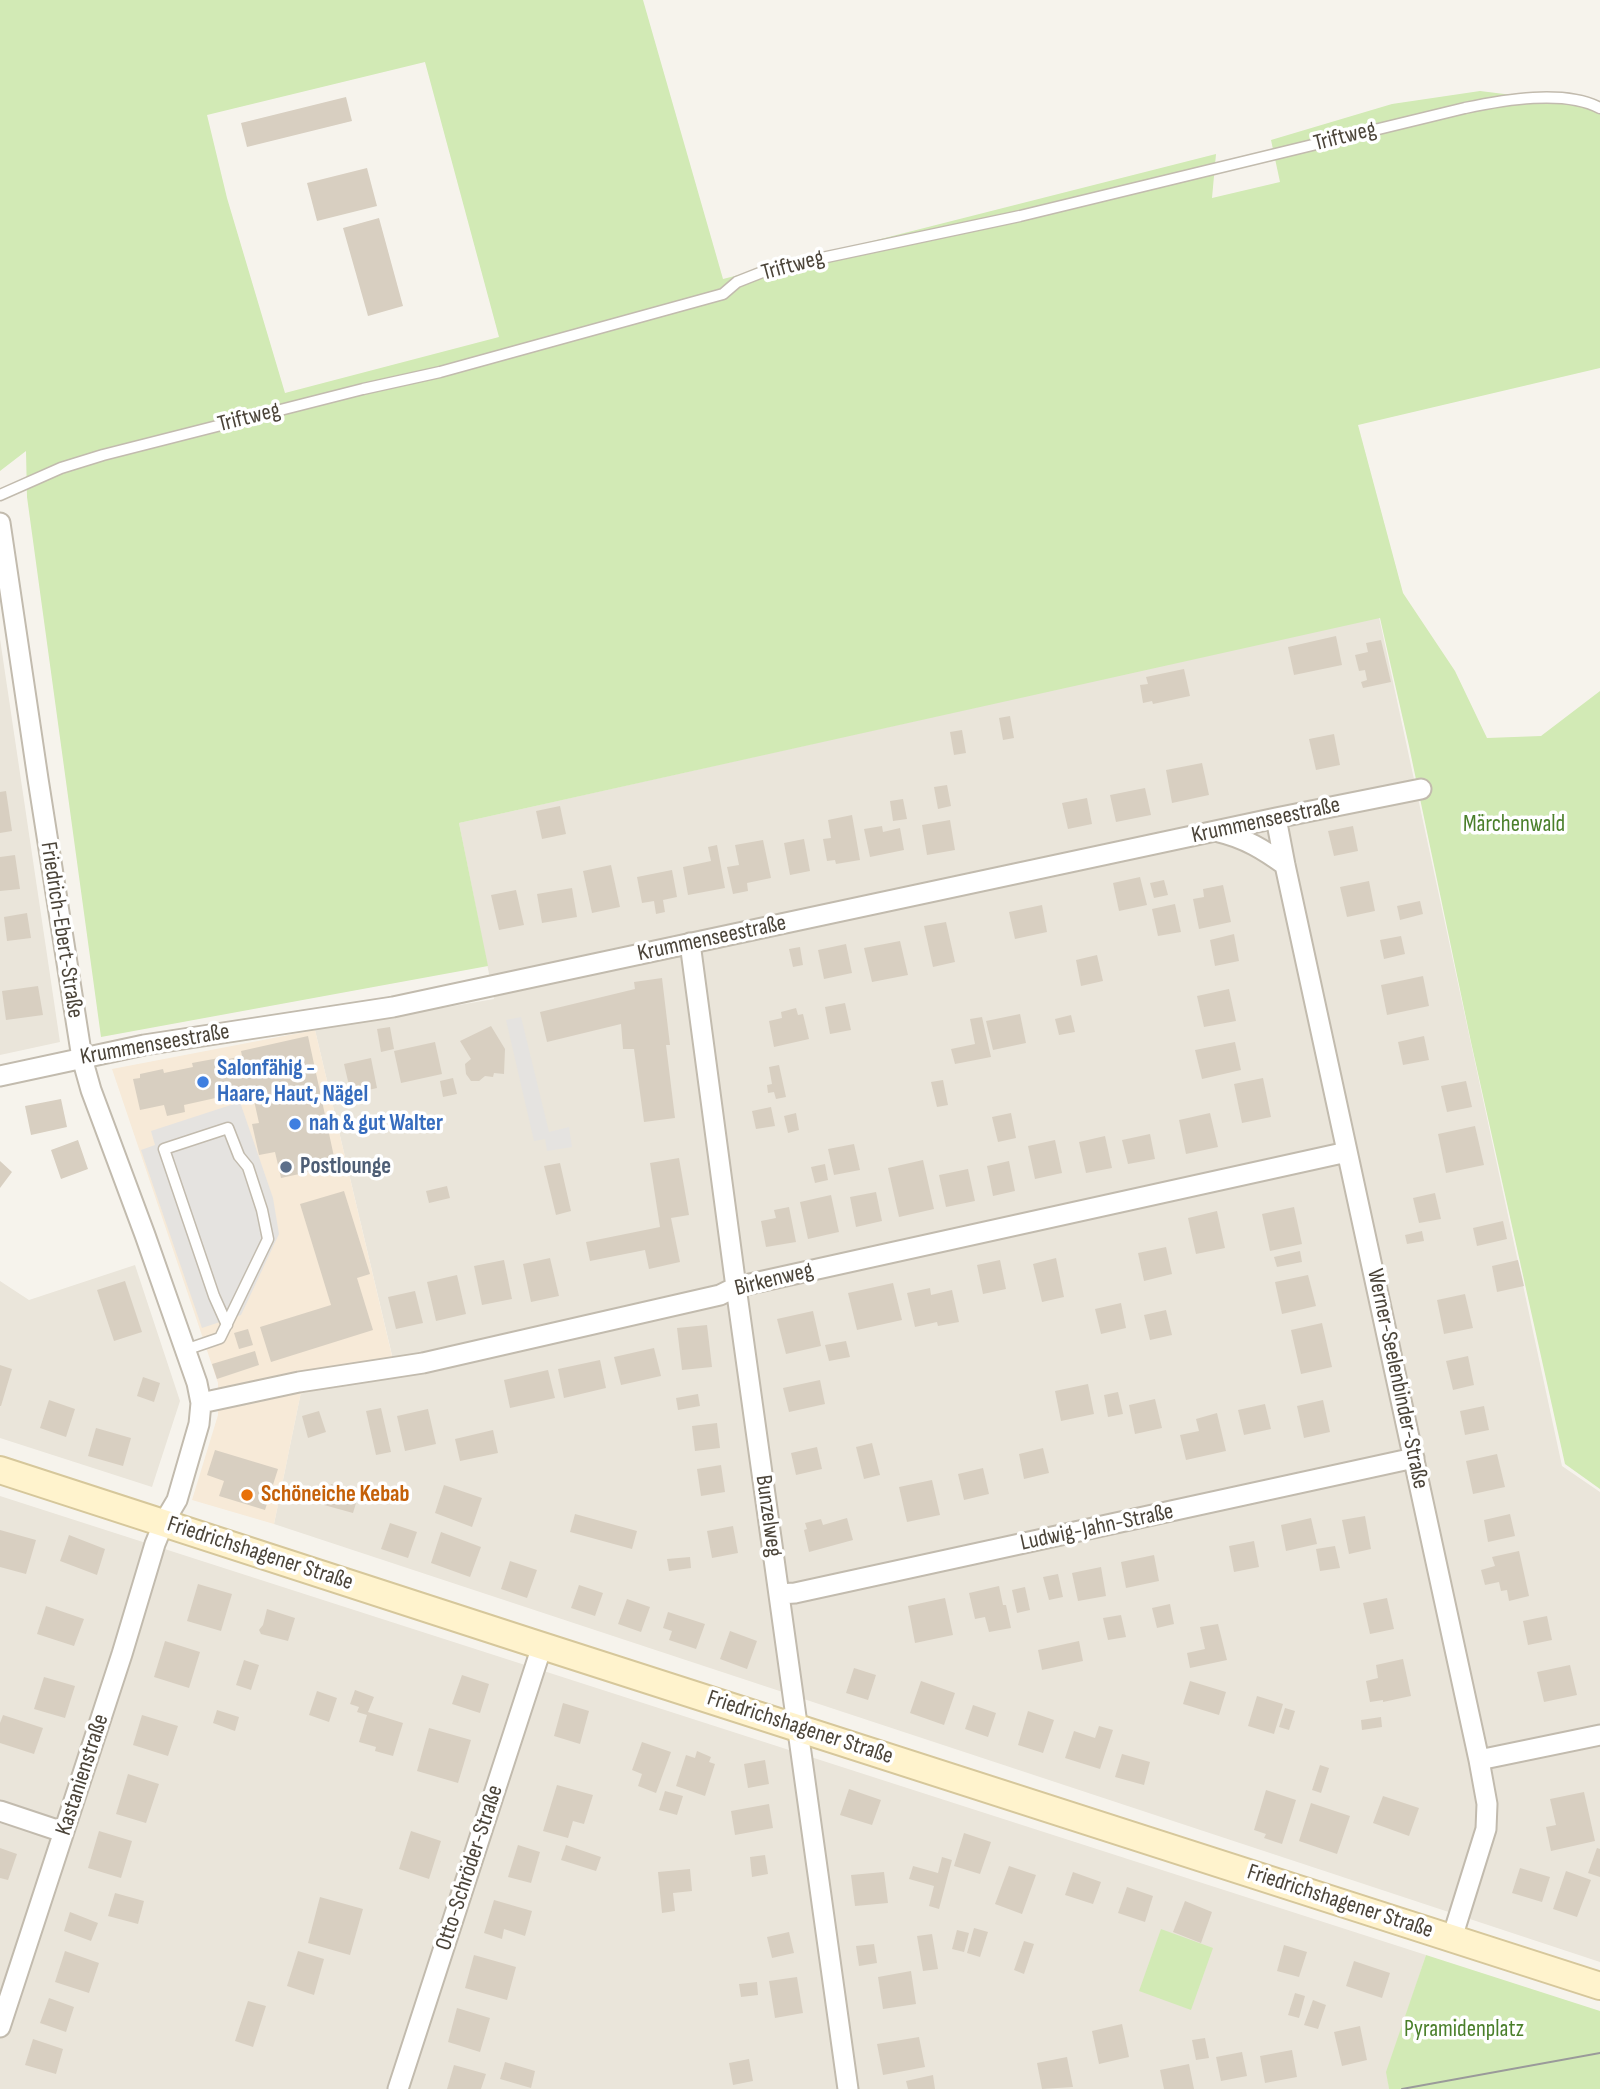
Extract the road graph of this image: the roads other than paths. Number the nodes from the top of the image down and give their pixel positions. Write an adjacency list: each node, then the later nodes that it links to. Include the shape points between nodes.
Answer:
1 (1600, 108): 2 (lane, Triftweg, via 1555,97 1510,99 1020,216 770,269 737,282 723,294 440,372 103,455)
2 (0, 495)
3 (0, 523): 9 (street, Friedrich-Ebert-Straße)
4 (1421, 789): 5 (street, Krummenseestraße)
5 (1276, 818): 6 (street, Krummenseestraße); 7 (street, Werner-Seelenbinder-Straße)
6 (1215, 831): 7 (street, via 1249,842); 8 (street, Krummenseestraße)
7 (1285, 865): 11 (street, Werner-Seelenbinder-Straße)
8 (690, 943): 9 (street, Krummenseestraße, via 393,1007); 12 (street, Bunzelweg)
9 (82, 1058): 10 (street, Krummenseestraße); 14 (street, Friedrich-Ebert-Straße)
10 (0, 1076)
11 (1347, 1152): 12 (street, Birkenweg); 16 (street, Werner-Seelenbinder-Straße)
12 (736, 1287): 15 (street, Birkenweg, via 720,1295 423,1363); 19 (street, Bunzelweg)
13 (227, 1325): 13 (lane, via 268,1239 248,1167 228,1128 164,1149); 14 (lane, via 220,1338)
14 (185, 1350): 15 (street, Friedrich-Ebert-Straße)
15 (201, 1403): 18 (street, Friedrich-Ebert-Straße, via 200,1424 177,1500)
16 (1414, 1458): 19 (street, Ludwig-Jahn-Straße); 23 (street, Werner-Seelenbinder-Straße)
17 (0, 1469): 18 (main road, Friedrichshagener Straße)
18 (164, 1522): 20 (main road, Friedrichshagener Straße); 25 (street, Kastanienstraße)
19 (779, 1594): 21 (street, Bunzelweg)
20 (542, 1646): 21 (main road, Friedrichshagener Straße); 29 (street, Otto-Schröder-Straße)
21 (798, 1727): 26 (main road, Friedrichshagener Straße); 30 (street, Bunzelweg)
22 (1600, 1735): 23 (street)
23 (1479, 1760): 26 (street, Werner-Seelenbinder-Straße, via 1487,1804 1486,1829)
24 (0, 1811): 25 (street)
25 (63, 1832): 28 (street, Kastanienstraße)
26 (1452, 1938): 27 (main road, Friedrichshagener Straße)
27 (1600, 1986)
28 (0, 2027)
29 (398, 2089)
30 (848, 2089)

